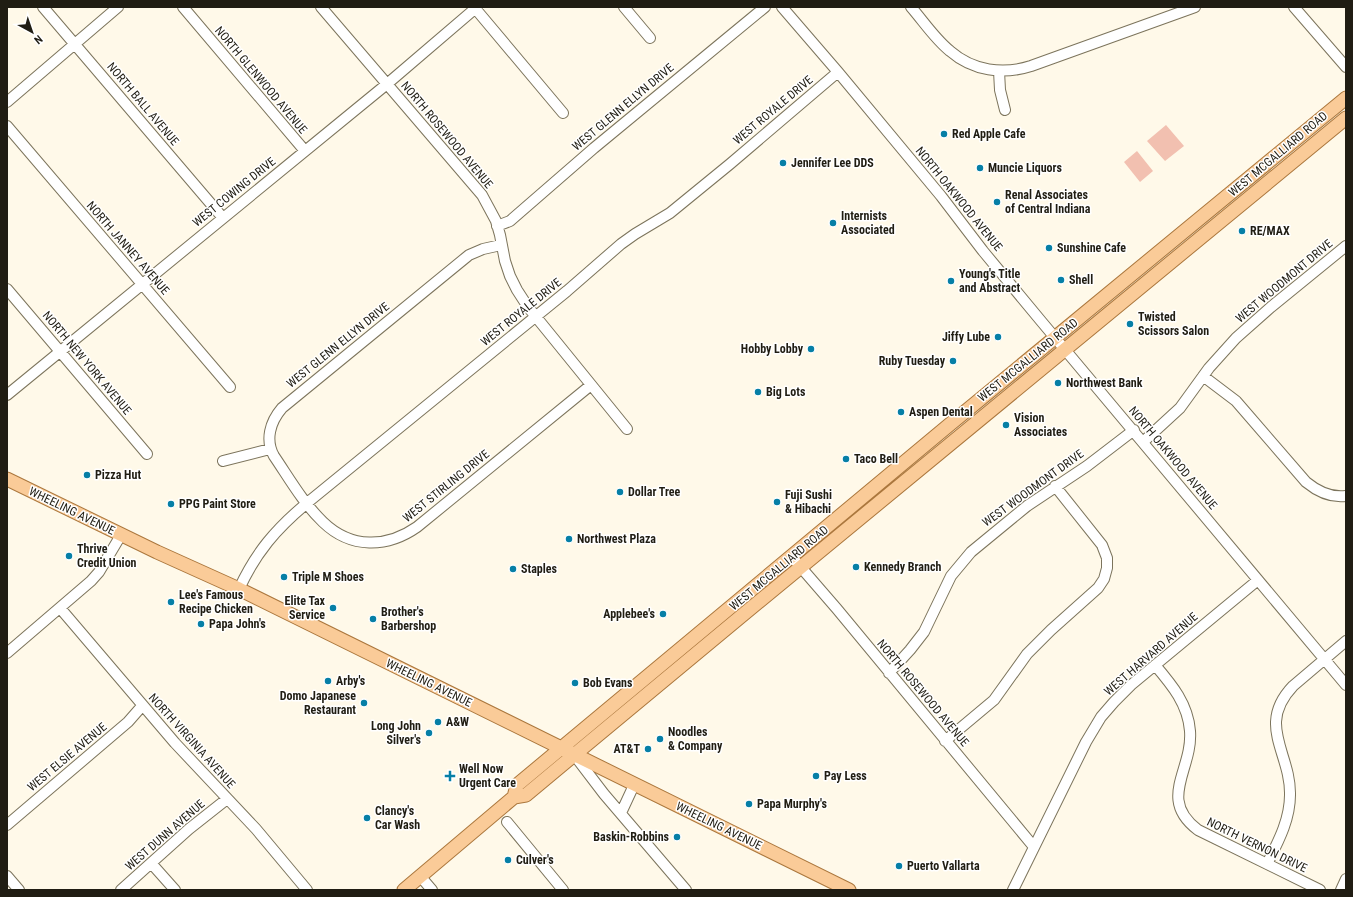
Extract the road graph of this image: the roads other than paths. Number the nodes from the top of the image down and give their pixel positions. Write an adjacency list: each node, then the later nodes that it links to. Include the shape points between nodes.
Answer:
1 (43, 7): 13 (street, NORTH BALL AVENUE)
2 (118, 7): 13 (street)
3 (182, 7): 24 (street, NORTH GLENWOOD AVENUE)
4 (321, 7): 17 (street, NORTH ROSEWOOD AVENUE)
5 (624, 7): 12 (street)
6 (765, 7): 26 (street, WEST GLENN ELLYN DRIVE, via 510,221)
7 (782, 7): 16 (street, NORTH OAKWOOD AVENUE)
8 (1195, 7): 15 (street, via 1031,66)
9 (475, 8): 17 (street, WEST COWING DRIVE); 21 (street)
10 (916, 9): 15 (street, via 944,45 956,56 974,66)
11 (1299, 9): 14 (street)
12 (650, 38)
13 (75, 44): 19 (street); 25 (street, NORTH BALL AVENUE)
14 (1346, 67)
15 (999, 71): 20 (street)
16 (838, 72): 31 (street, WEST ROYALE DRIVE, via 670,213 635,234); 32 (street, NORTH OAKWOOD AVENUE)
17 (387, 84): 24 (street, WEST COWING DRIVE); 26 (street, NORTH ROSEWOOD AVENUE, via 482,195)
18 (1346, 98): 32 (main road, WEST MCGALLIARD ROAD)
19 (7, 102)
20 (1005, 110)
21 (563, 113)
22 (1346, 118): 33 (main road, WEST MCGALLIARD ROAD)
23 (7, 126): 29 (street, NORTH JANNEY AVENUE)
24 (305, 151): 25 (street, WEST COWING DRIVE)
25 (223, 218): 29 (street, WEST COWING DRIVE)
26 (497, 226): 27 (street, NORTH ROSEWOOD AVENUE)
27 (501, 245): 31 (street, NORTH ROSEWOOD AVENUE, via 510,276); 42 (street, WEST GLENN ELLYN DRIVE, via 469,255 287,403 272,424 269,434)
28 (1346, 246): 35 (street, WEST WOODMONT DRIVE, via 1236,338)
29 (142, 284): 34 (street, WEST COWING DRIVE); 37 (street, NORTH JANNEY AVENUE)
30 (7, 289): 34 (street, NORTH NEW YORK AVENUE)
31 (536, 316): 36 (street, NORTH ROSEWOOD AVENUE); 48 (street, WEST ROYALE DRIVE)
32 (1055, 338): 33 (street, NORTH OAKWOOD AVENUE); 50 (main road, WEST MCGALLIARD ROAD)
33 (1064, 349): 40 (street, NORTH OAKWOOD AVENUE); 51 (main road, WEST MCGALLIARD ROAD)
34 (60, 352): 38 (street, WEST COWING DRIVE); 43 (street, NORTH NEW YORK AVENUE)
35 (1203, 376): 41 (street, WEST WOODMONT DRIVE, via 1180,408); 47 (street, via 1236,401 1306,482 1327,494)
36 (591, 384): 39 (street, NORTH ROSEWOOD AVENUE); 48 (street, WEST STIRLING DRIVE, via 418,527 401,537 371,543 351,539 332,530)
37 (230, 388)
38 (7, 395)
39 (627, 429)
40 (1134, 430): 41 (street, NORTH OAKWOOD AVENUE); 46 (street, WEST WOODMONT DRIVE)
41 (1144, 442): 52 (street, NORTH OAKWOOD AVENUE)
42 (270, 449): 44 (street); 48 (street)
43 (147, 454)
44 (223, 461)
45 (7, 479): 49 (main road, WHEELING AVENUE)
46 (1055, 486): 59 (street, WEST WOODMONT DRIVE, via 970,552 951,576 924,632); 62 (street, via 1102,546 1107,558 1104,579 1098,588 1027,654 994,700)
47 (1346, 496)
48 (306, 503): 53 (street, WEST ROYALE DRIVE, via 265,543)
49 (121, 535): 53 (main road, WHEELING AVENUE); 54 (street, via 99,572)
50 (792, 557): 51 (street, NORTH ROSEWOOD AVENUE); 63 (main road, WEST MCGALLIARD ROAD)
51 (801, 567): 59 (street, NORTH ROSEWOOD AVENUE); 64 (main road, WEST MCGALLIARD ROAD)
52 (1258, 580): 57 (street, NORTH OAKWOOD AVENUE); 58 (street, WEST HARVARD AVENUE)
53 (239, 589): 63 (main road, WHEELING AVENUE)
54 (60, 608): 56 (street); 61 (street, NORTH VIRGINIA AVENUE)
55 (1346, 641): 57 (street)
56 (7, 653)
57 (1324, 659): 60 (street, NORTH OAKWOOD AVENUE); 73 (street, via 1287,692 1277,714 1277,735 1290,780 1290,797 1286,822)
58 (1155, 664): 71 (street, WEST HARVARD AVENUE, via 1114,702 1094,728); 73 (street, NORTH VERNON DRIVE, via 1179,694 1188,719 1188,757 1178,785 1178,802 1183,815 1198,830)
59 (889, 673): 62 (street, NORTH ROSEWOOD AVENUE)
60 (1346, 685)
61 (142, 706): 67 (street, NORTH VIRGINIA AVENUE); 70 (street, WEST ELSIE AVENUE, via 128,722)
62 (946, 741): 71 (street, NORTH ROSEWOOD AVENUE)
63 (561, 748): 64 (main road, WHEELING AVENUE); 66 (main road, WEST MCGALLIARD ROAD, via 517,785)
64 (574, 755): 65 (main road, WHEELING AVENUE); 66 (main road, WEST MCGALLIARD ROAD, via 526,795); 68 (street)
65 (634, 785): 68 (street); 85 (main road, WHEELING AVENUE)
66 (514, 797): 75 (main road, WEST MCGALLIARD ROAD)
67 (227, 799): 72 (street, WEST DUNN AVENUE); 80 (street, NORTH VIRGINIA AVENUE)
68 (621, 813): 84 (street)
69 (506, 822): 83 (street)
70 (7, 825)
71 (1034, 847): 86 (street, WEST HARVARD AVENUE)
72 (151, 863): 78 (street, WEST DUNN AVENUE); 79 (street)
73 (1267, 864): 87 (street, NORTH VERNON DRIVE)
74 (7, 876): 77 (street)
75 (420, 876): 81 (main road, WEST MCGALLIARD ROAD); 82 (street)
76 (1346, 880): 88 (street)
77 (19, 890)
78 (121, 890)
79 (175, 890)
80 (308, 890)
81 (404, 890)
82 (432, 890)
83 (563, 890)
84 (686, 890)
85 (849, 890)
86 (1013, 890)
87 (1320, 890)
88 (1341, 890)

